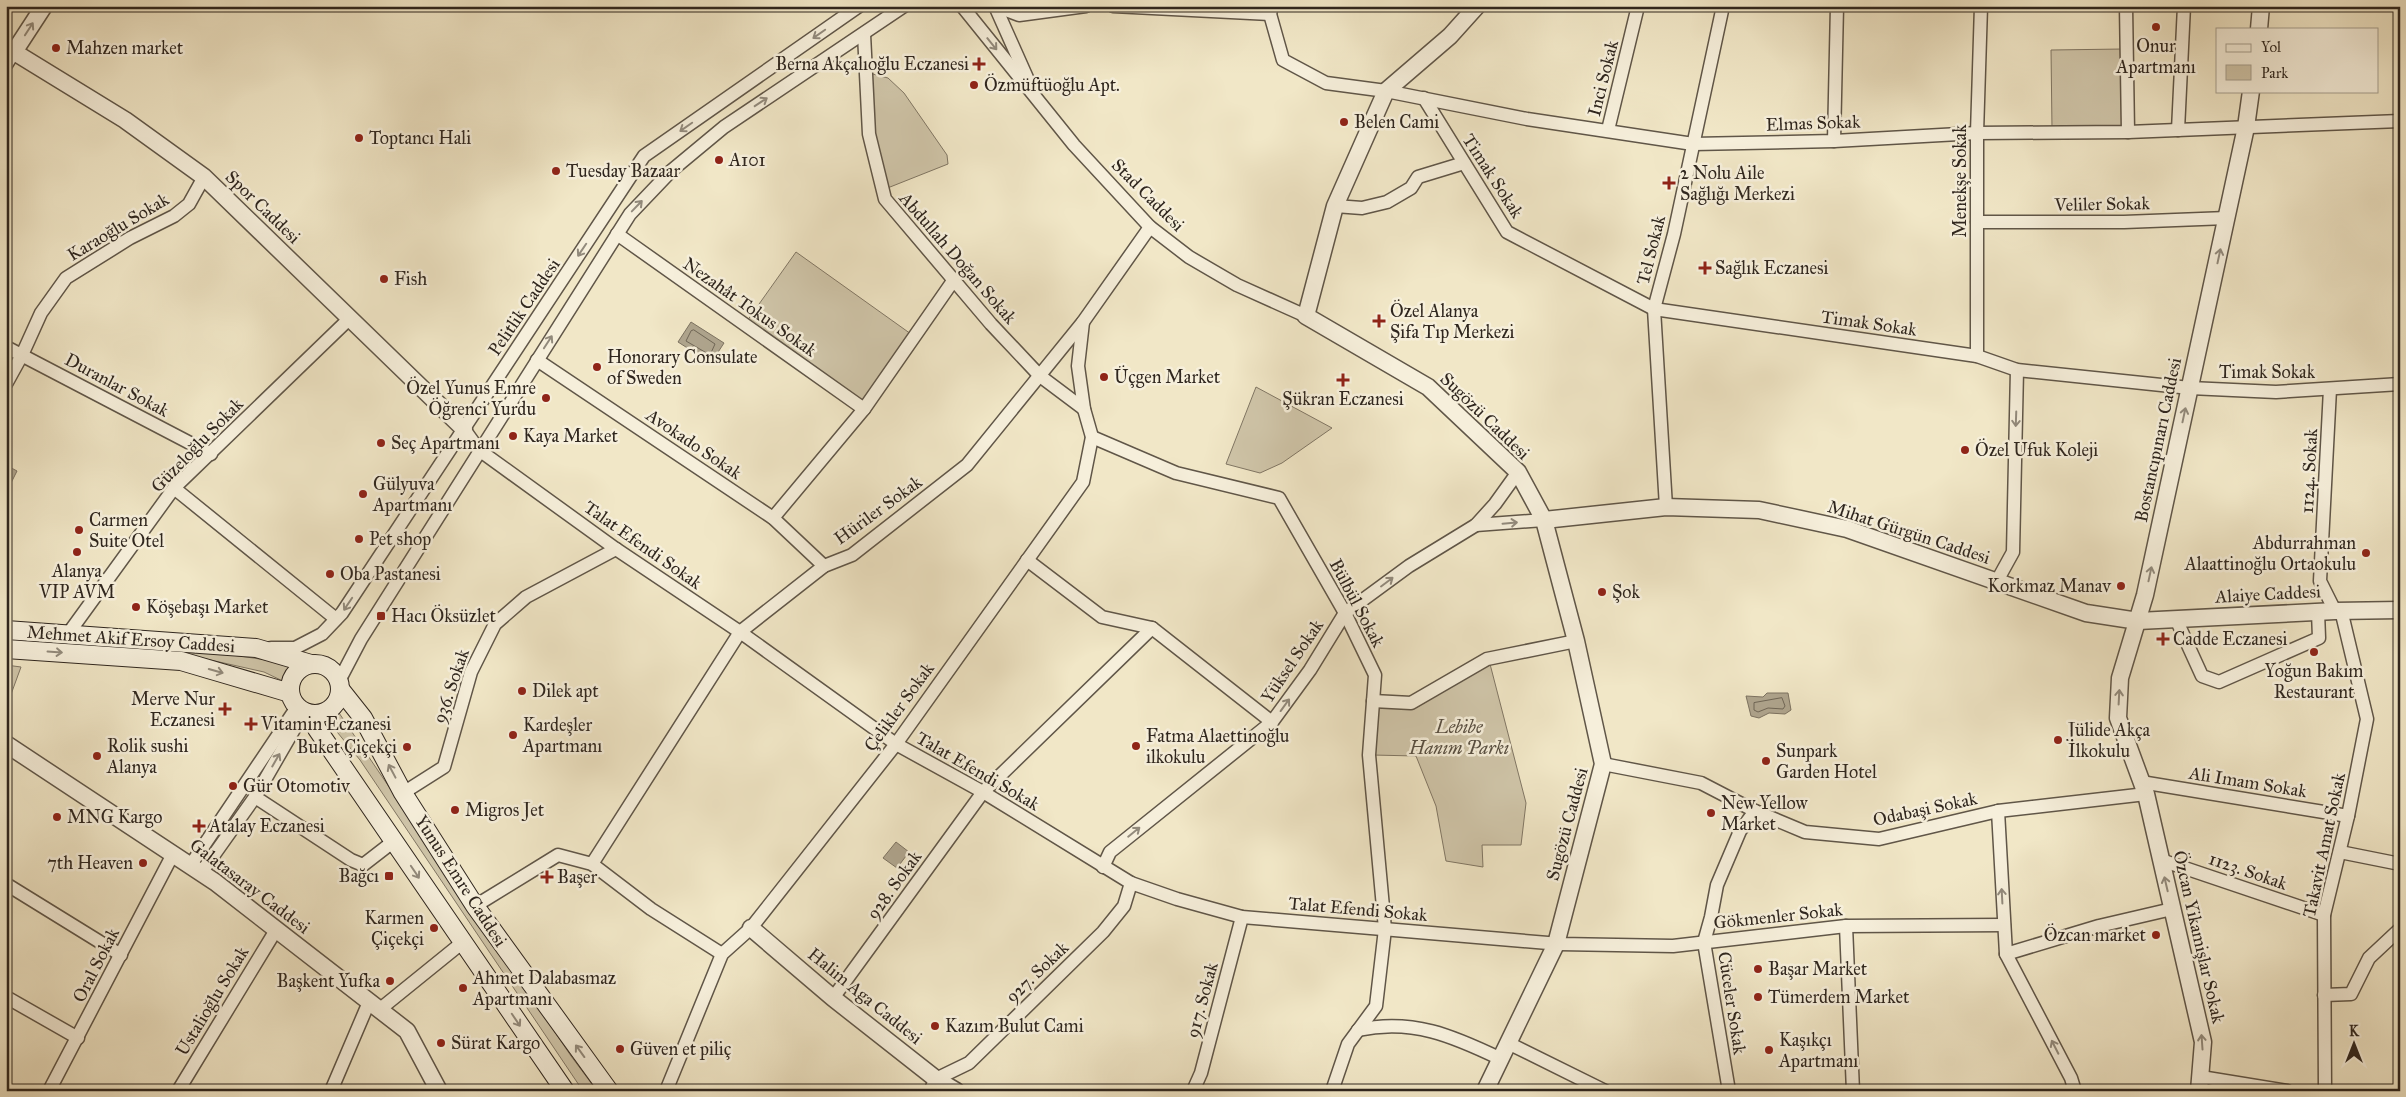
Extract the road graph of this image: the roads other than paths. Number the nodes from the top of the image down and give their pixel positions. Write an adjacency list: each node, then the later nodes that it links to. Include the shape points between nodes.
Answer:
1 (44, 6): 20 (street, one-way to 1)
2 (859, 6): 57 (street, Pelitlik Caddesi, one-way to 57, via 644,156)
3 (904, 6): 19 (street)
4 (962, 6): 24 (street, Stad Caddesi, one-way to 24)
5 (995, 6): 6 (street, via 1019,15); 24 (street, Stad Caddesi)
6 (1086, 6)
7 (1113, 6): 16 (street)
8 (1477, 6): 21 (street, via 1450,36)
9 (1638, 6): 27 (street, Inci Sokak)
10 (1723, 6): 32 (street, Tel Sokak)
11 (1837, 6): 31 (street)
12 (1981, 6): 30 (street, Menekşe Sokak)
13 (2126, 6): 29 (street)
14 (2184, 6): 28 (street)
15 (2261, 6): 18 (street)
16 (1196, 7): 17 (street)
17 (1271, 10): 21 (street, Elmas Sokak, via 1283,60 1326,83)
18 (2259, 28)
19 (864, 34): 39 (street, one-way to 19, via 630,214 671,171 724,127); 40 (street, Abdullah Doğan Sokak, via 869,134 884,199)
20 (9, 55): 34 (street, Spor Caddesi, via 125,120)
21 (1386, 91): 23 (street, Elmas Sokak); 35 (street)
22 (2251, 92): 26 (street, Bostancıpınarı Caddesi)
23 (1424, 98): 27 (street, Elmas Sokak, via 1527,119); 33 (street, Timak Sokak)
24 (1038, 100): 38 (street, Stad Caddesi, via 1074,145)
25 (2400, 121): 26 (street, Elmas Sokak)
26 (2246, 127): 28 (street, Elmas Sokak); 36 (street, Bostancıpınarı Caddesi)
27 (1608, 130): 32 (street, Elmas Sokak)
28 (2178, 130): 29 (street, Elmas Sokak)
29 (2128, 132): 30 (street, Elmas Sokak)
30 (1977, 133): 31 (street, Elmas Sokak); 37 (street, Menekşe Sokak)
31 (1834, 141): 32 (street, Elmas Sokak)
32 (1693, 144): 41 (street, Tel Sokak)
33 (1464, 162): 35 (street, via 1418,177 1411,188 1386,202 1362,208); 41 (street, Timak Sokak, via 1507,232)
34 (204, 177): 43 (street, Spor Caddesi); 46 (street, Karaoğlu Sokak, via 189,204 174,216 130,238 66,278 41,313)
35 (1335, 206): 42 (street)
36 (2227, 218): 37 (street, Veliler Sokak); 53 (street, Bostancıpınarı Caddesi, one-way to 36)
37 (1977, 222): 47 (street, Menekşe Sokak)
38 (1150, 227): 42 (street, Stad Caddesi, via 1190,257 1237,285); 44 (street, Hüriler Sokak)
39 (617, 234): 48 (street, one-way to 39); 55 (street, Nezahât Tokus Sokak)
40 (953, 282): 50 (street, Abdullah Doğan Sokak); 55 (street)
41 (1654, 309): 47 (street, Timak Sokak); 63 (street, Tel Sokak)
42 (1306, 316): 61 (street, Sugözü Caddesi, via 1428,387)
43 (349, 319): 57 (street, Spor Caddesi); 60 (street, Güzeloğlu Sokak)
44 (1083, 322): 50 (street, Hüriler Sokak); 56 (street, Çelikler Sokak, via 1078,366)
45 (6, 347): 46 (street, Duranlar Sokak)
46 (22, 355): 51 (street, Karaoğlu Sokak); 60 (street, Duranlar Sokak)
47 (1977, 356): 49 (street, Timak Sokak)
48 (537, 360): 59 (street); 64 (street, Avokado Sokak)
49 (2017, 370): 53 (street, Timak Sokak); 70 (street, one-way to 70, via 2013,552)
50 (1040, 376): 56 (street, Abdullah Doğan Sokak); 69 (street, Hüriler Sokak, via 967,465 852,555)
51 (6, 384)
52 (2400, 384): 54 (street, Timak Sokak)
53 (2190, 388): 54 (street, Timak Sokak, via 2276,392); 77 (street, Bostancıpınarı Caddesi, one-way to 53)
54 (2330, 389): 71 (street, 1124. Sokak, via 2320,581)
55 (864, 409): 64 (street)
56 (1084, 409): 58 (street, Çelikler Sokak)
57 (464, 429): 59 (street, Talat Efendi Sokak); 75 (street, Pelitlik Caddesi, one-way to 75)
58 (1092, 437): 68 (street, Çelikler Sokak, via 1083,482); 74 (street, Bülbül Sokak, via 1176,473 1279,498)
59 (479, 450): 67 (street, Talat Efendi Sokak); 86 (street, via 361,639)
60 (211, 454): 62 (street, Güzeloğlu Sokak)
61 (1518, 472): 65 (street, Sugözü Caddesi); 66 (street, Yüksel Sokak)
62 (174, 488): 75 (street); 81 (street, Güzeloğlu Sokak)
63 (1666, 507): 65 (street, Mihat Gürgün Caddesi); 70 (street, Mihat Gürgün Caddesi, via 1759,510 1847,529)
64 (773, 518): 69 (street, Avokado Sokak)
65 (1544, 520): 66 (street, Yüksel Sokak, one-way to 65); 82 (street, Sugözü Caddesi)
66 (1476, 525): 74 (street, Yüksel Sokak, one-way to 66, via 1409,566)
67 (616, 549): 80 (street, Talat Efendi Sokak); 95 (street, 936. Sokak, via 526,597 495,624 471,672 444,767)
68 (1026, 560): 78 (street, via 1102,617); 91 (street, Çelikler Sokak)
69 (824, 566): 80 (street, Hüriler Sokak)
70 (1997, 581): 77 (street, Mihat Gürgün Caddesi, via 2086,613)
71 (2338, 610): 72 (street, Alaiye Caddesi); 73 (street, Alaiye Caddesi); 99 (street, Takavit Amat Sokak, via 2367,719)
72 (2400, 610)
73 (2318, 612): 76 (street, Alaiye Caddesi); 76 (street, via 2319,638 2219,682 2202,676)
74 (1345, 613): 87 (street, Bülbül Sokak, via 1375,675); 89 (street, Yüksel Sokak, one-way to 74, via 1310,670)
75 (336, 619): 83 (street, Pelitlik Caddesi, via 322,634 295,648)
76 (2176, 619): 77 (street, Alaiye Caddesi)
77 (2138, 621): 93 (street, Bostancıpınarı Caddesi, one-way to 77, via 2118,718 2120,678)
78 (1152, 628): 89 (street); 94 (street, 928. Sokak)
79 (6, 630): 81 (main road, Mehmet Akif Ersoy Caddesi)
80 (740, 632): 91 (street, Talat Efendi Sokak); 104 (street, Hüriler Sokak)
81 (68, 634): 83 (main road, Mehmet Akif Ersoy Caddesi)
82 (1576, 641): 87 (street, via 1487,659 1412,703); 92 (street, Sugözü Caddesi)
83 (256, 648): 85 (main road)
84 (6, 649): 88 (main road, Mehmet Akif Ersoy Caddesi, one-way to 88, via 181,661)
85 (311, 664): 86 (main road, via 325,666 336,675); 88 (main road, via 297,671 290,685)
86 (339, 685): 88 (main road, via 334,705 320,714); 95 (main road, Yunus Emre Caddesi, one-way to 86, via 363,718)
87 (1373, 702): 117 (street, Bülbül Sokak, via 1369,755)
88 (301, 706): 96 (street, one-way to 88); 100 (main road, Yunus Emre Caddesi); 107 (street)
89 (1272, 722): 106 (street, Yüksel Sokak, one-way to 89, via 1110,852)
90 (6, 744): 102 (street, Galatasaray Caddesi)
91 (896, 744): 94 (street, Talat Efendi Sokak); 116 (street, Çelikler Sokak)
92 (1603, 764): 97 (street, Odabaşi Sokak, via 1701,783); 122 (street, Sugözü Caddesi)
93 (2143, 788): 98 (street, Odabaşi Sokak); 99 (street, Ali Imam Sokak); 103 (street, Özcan Yikamişlar Sokak)
94 (983, 792): 106 (street, Talat Efendi Sokak); 128 (street, 928. Sokak)
95 (404, 793): 110 (main road, Yunus Emre Caddesi)
96 (255, 797): 100 (street, via 350,860 363,865); 107 (street)
97 (1755, 811): 98 (street, Odabaşi Sokak, via 1805,832 1879,839); 121 (street, Cüceler Sokak, via 1740,830 1717,886)
98 (1998, 811): 114 (street, one-way to 98)
99 (2348, 816): 101 (street, Takavit Amat Sokak)
100 (394, 841): 120 (main road, Yunus Emre Caddesi, one-way to 120)
101 (2340, 852): 105 (street); 112 (street, Takavit Amat Sokak)
102 (173, 854): 107 (street, Galatasaray Caddesi); 125 (street, Oral Sokak)
103 (2161, 860): 111 (street, Özcan Yikamişlar Sokak, one-way to 103); 112 (street, 1123. Sokak)
104 (592, 864): 110 (street, via 558,855); 123 (street, via 650,909)
105 (2400, 864)
106 (1103, 867): 108 (street, Talat Efendi Sokak)
107 (196, 870): 118 (street, Galatasaray Caddesi)
108 (1131, 883): 113 (street, Talat Efendi Sokak); 135 (street, 927. Sokak, via 1124,906 1103,932 969,1063)
109 (6, 884): 125 (street)
110 (475, 906): 141 (main road, Yunus Emre Caddesi, one-way to 110)
111 (2172, 909): 124 (street, via 2099,926); 134 (street, Özcan Yikamişlar Sokak, one-way to 111, via 2203,1042)
112 (2324, 915): 126 (street, Takavit Amat Sokak)
113 (1242, 917): 117 (street, Talat Efendi Sokak); 144 (street, 917. Sokak, via 1202,1073)
114 (2004, 925): 115 (street, Gökmenler Sokak); 124 (street)
115 (1846, 926): 121 (street, Gökmenler Sokak); 149 (street)
116 (751, 928): 123 (street, Çelikler Sokak); 128 (street, Halim Aga Caddesi)
117 (1385, 929): 122 (street, Talat Efendi Sokak); 130 (street, Bülbül Sokak, via 1376,1006)
118 (276, 930): 129 (street, Galatasaray Caddesi); 137 (street, Ustalioğlu Sokak)
119 (2400, 930): 126 (street, via 2369,958 2351,994)
120 (463, 942): 129 (street); 140 (main road, Yunus Emre Caddesi, one-way to 140)
121 (1704, 942): 122 (street, Gökmenler Sokak, via 1673,946); 148 (street, Cüceler Sokak)
122 (1556, 944): 132 (street, Sugözü Caddesi)
123 (722, 954): 142 (street, Çelikler Sokak)
124 (2006, 954): 150 (street, one-way to 124)
125 (121, 955): 131 (street, Oral Sokak)
126 (2324, 996): 152 (street, Takavit Amat Sokak)
127 (6, 997): 131 (street)
128 (833, 998): 135 (street, Halim Aga Caddesi)
129 (374, 1006): 138 (street); 139 (street, Galatasaray Caddesi, via 407,1031)
130 (1358, 1030): 133 (street, via 1380,1025 1406,1025 1447,1035); 145 (street, Bülbül Sokak, via 1348,1044)
131 (78, 1038): 136 (street, Oral Sokak)
132 (1508, 1043): 133 (street, Sugözü Caddesi); 147 (street)
133 (1500, 1059): 146 (street, Sugözü Caddesi)
134 (2200, 1084): 151 (street)
135 (933, 1085): 143 (street, Halim Aga Caddesi)
136 (49, 1091)
137 (178, 1091)
138 (331, 1091)
139 (439, 1091)
140 (565, 1091)
141 (609, 1091)
142 (666, 1091)
143 (956, 1091)
144 (1193, 1091)
145 (1332, 1091)
146 (1485, 1091)
147 (1605, 1091)
148 (1728, 1091)
149 (1852, 1091)
150 (2075, 1091)
151 (2287, 1091)
152 (2325, 1091)

